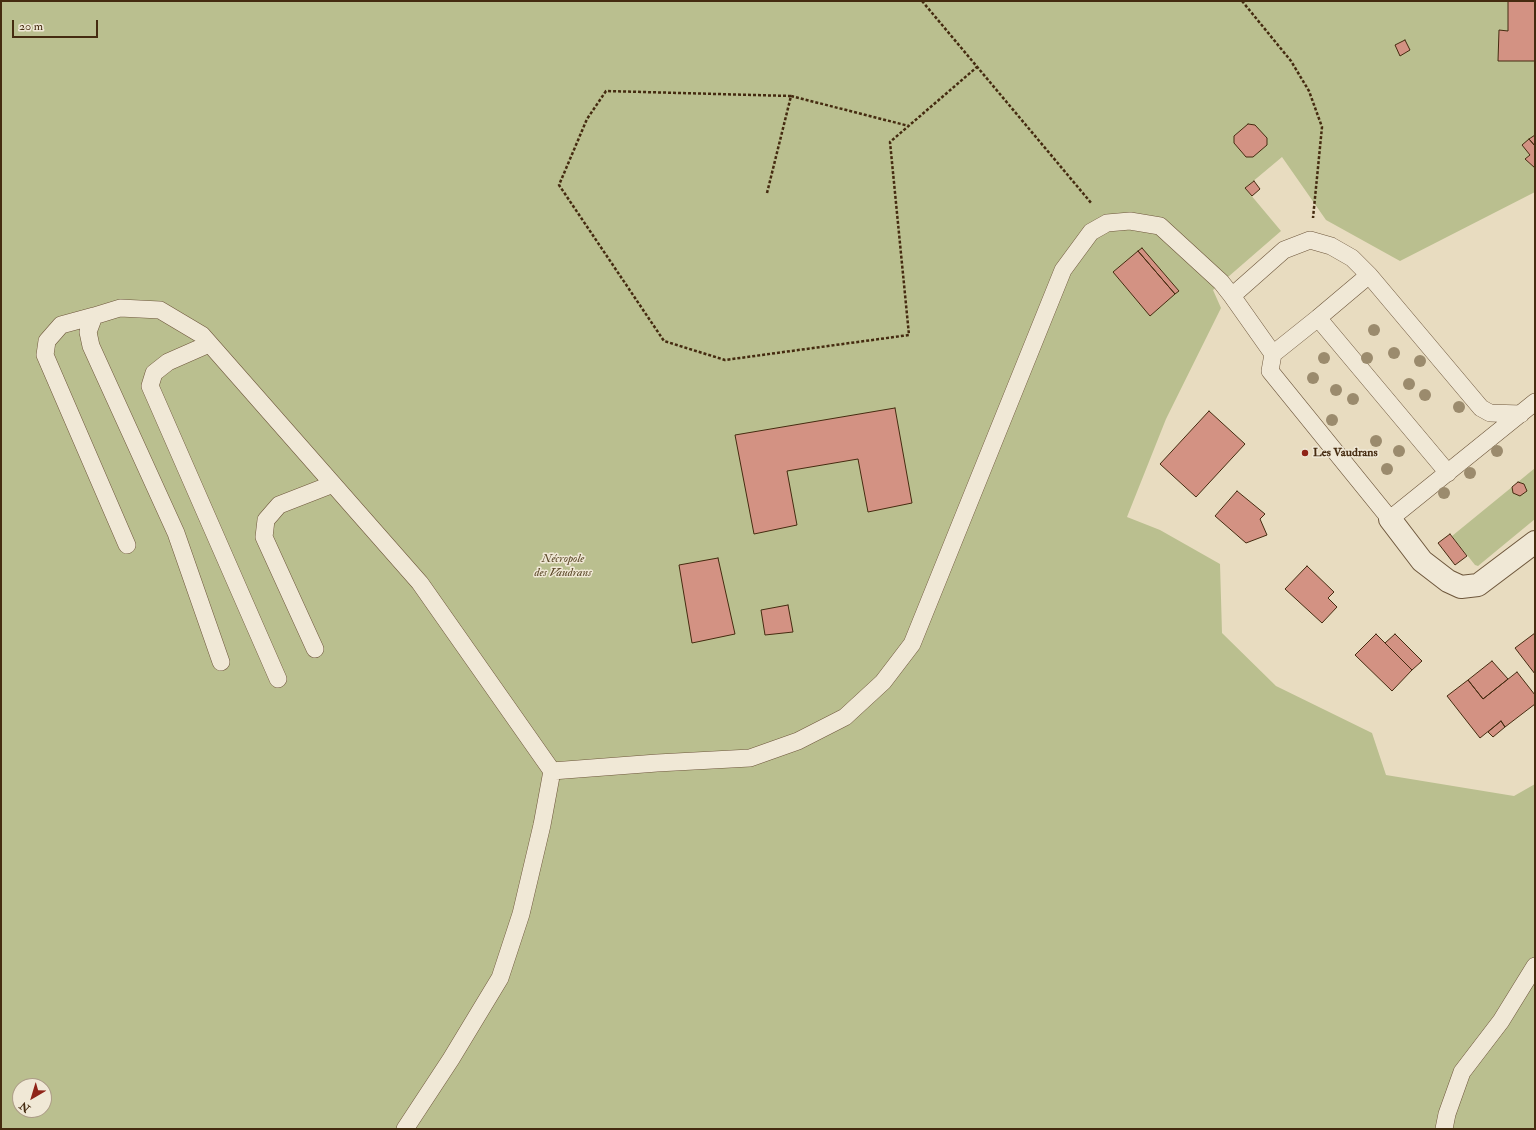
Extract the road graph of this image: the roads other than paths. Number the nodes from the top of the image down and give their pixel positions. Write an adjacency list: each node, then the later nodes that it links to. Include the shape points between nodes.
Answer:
1 (1369, 275): 2 (lane, via 1352,258 1332,246 1310,240 1284,250); 4 (lane); 8 (lane, via 1481,408 1490,413)
2 (1232, 296): 6 (lane); 17 (lane, via 1221,282 1160,226 1130,221 1107,222 1091,232 1063,270 912,644 883,682 845,717 798,741 750,758)
3 (94, 316): 5 (lane, via 120,308 160,310 202,336); 13 (lane, via 61,325 47,341 45,355); 15 (lane, via 88,332 91,346 176,533)
4 (1318, 318): 6 (lane); 9 (lane)
5 (209, 344): 10 (lane); 16 (lane, via 168,362 154,373 150,386)
6 (1273, 354): 11 (lane, via 1270,371)
7 (1535, 402): 8 (lane)
8 (1520, 414): 9 (lane)
9 (1448, 472): 11 (lane)
10 (333, 484): 14 (lane, via 279,505 266,520 264,538); 17 (lane, via 420,583)
11 (1390, 519): 12 (street, via 1422,561 1448,581 1461,587 1478,585)
12 (1535, 542)
13 (127, 545)
14 (314, 649)
15 (221, 662)
16 (278, 679)
17 (552, 772): 19 (lane, via 521,914 500,978)
18 (1535, 966): 20 (lane, via 1501,1021 1462,1072)
19 (405, 1129)
20 (1444, 1129)

